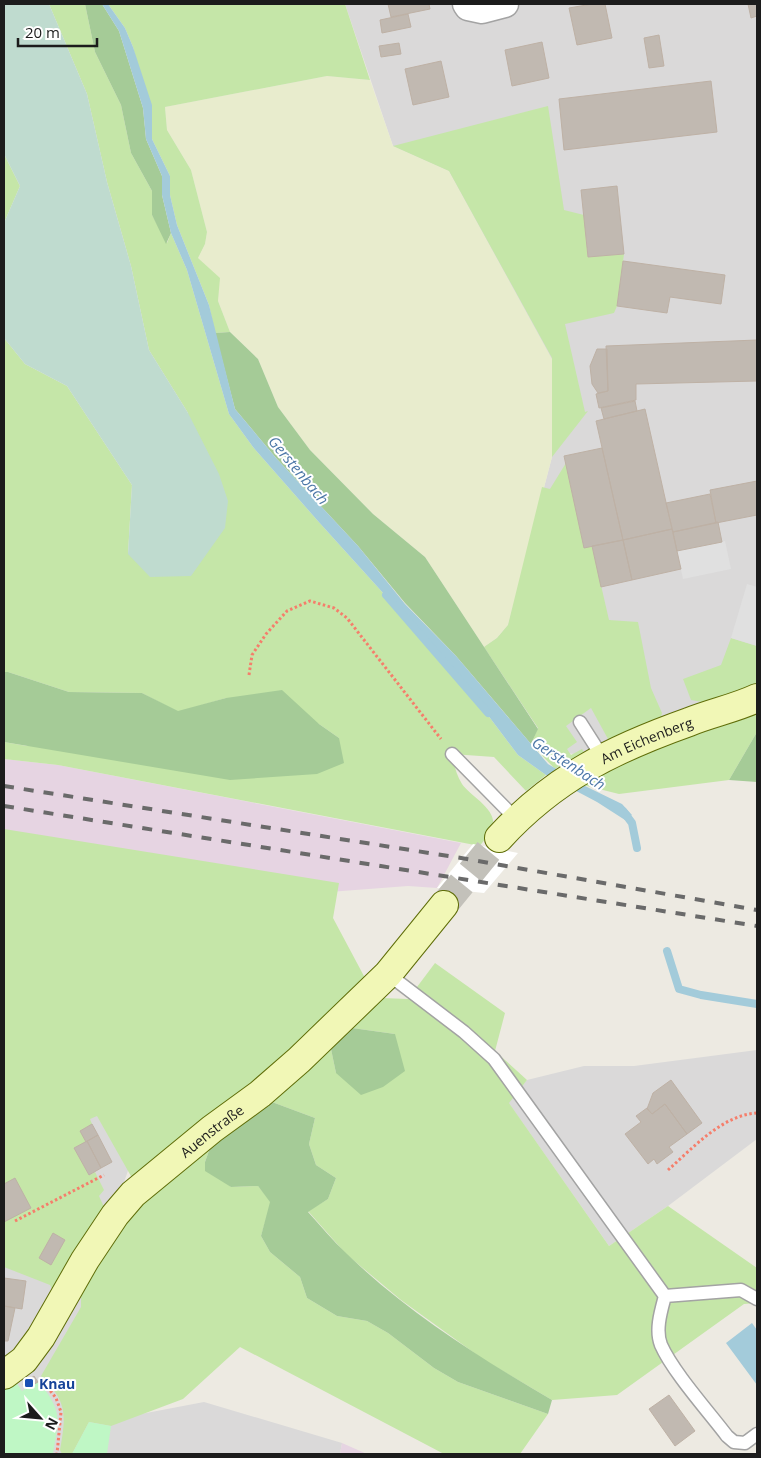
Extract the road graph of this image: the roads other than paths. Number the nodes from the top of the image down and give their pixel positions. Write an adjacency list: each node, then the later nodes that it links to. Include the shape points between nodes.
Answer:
1 (466, 4): 2 (street, via 482,10)
2 (505, 4)
3 (757, 698): 6 (street, Am Eichenberg, via 671,728)
4 (580, 722): 6 (lane)
5 (452, 754): 7 (lane)
6 (593, 762): 7 (street, Am Eichenberg, via 545,794)
7 (508, 828)
8 (444, 904): 9 (street, Auenstraße)
9 (388, 974): 10 (lane, via 494,1059); 12 (street, Auenstraße, via 260,1094 133,1194 85,1260 24,1360)
10 (665, 1296): 11 (lane, via 741,1290); 13 (lane, via 659,1322 661,1344 680,1374 734,1442 745,1443)
11 (757, 1299)
12 (4, 1375)
13 (757, 1434)

